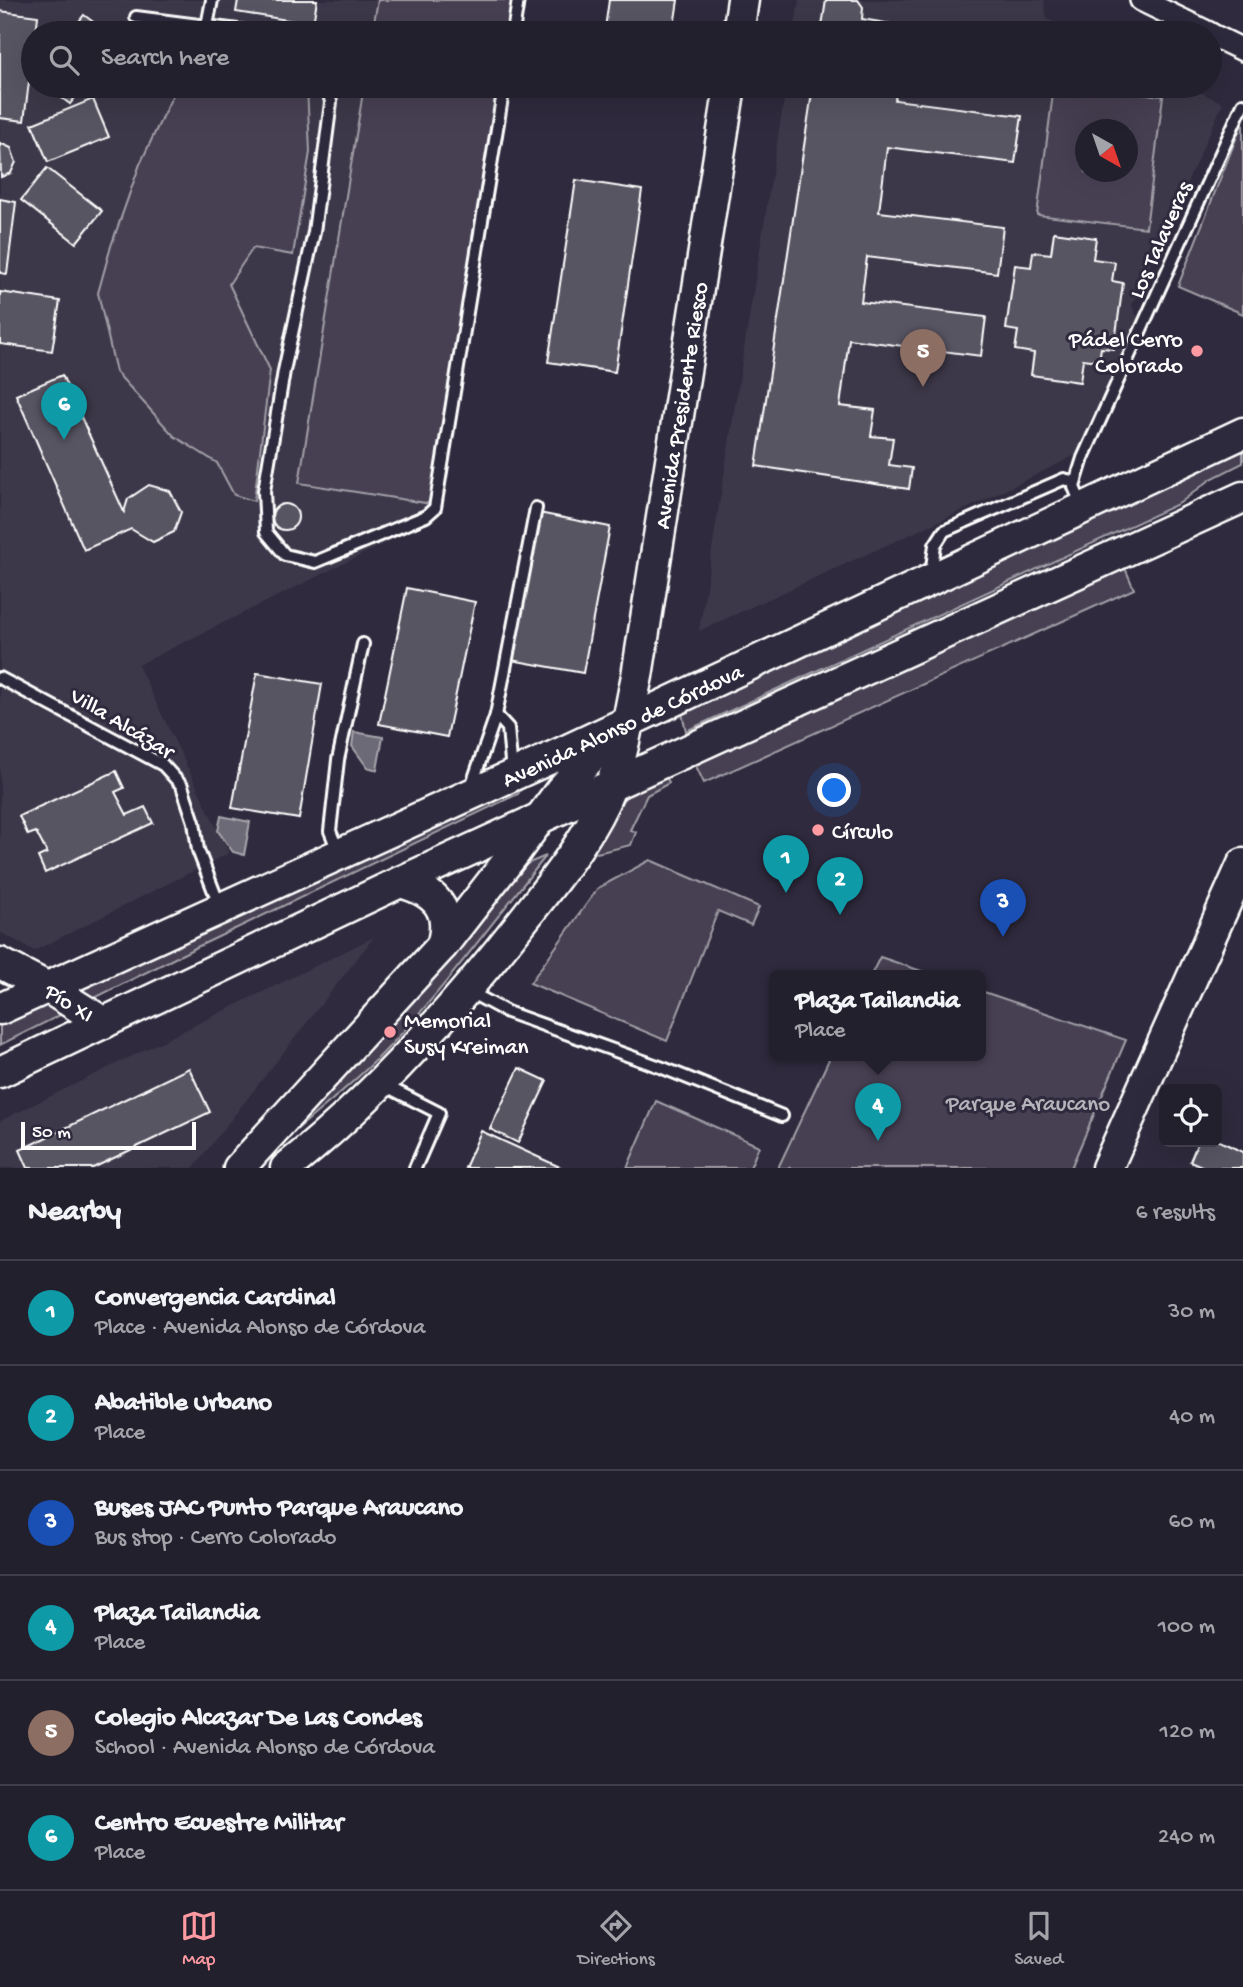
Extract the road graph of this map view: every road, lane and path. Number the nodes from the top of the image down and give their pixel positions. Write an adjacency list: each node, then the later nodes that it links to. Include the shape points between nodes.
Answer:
1 (212, 0): 7 (lane)
2 (518, 0): 8 (lane)
3 (743, 0): 9 (main road)
4 (1141, 0): 10 (street)
5 (136, 17): 6 (lane)
6 (168, 21)
7 (209, 21)
8 (515, 21)
9 (740, 21)
10 (1184, 21)
11 (1222, 40): 12 (street)
12 (1243, 50)
13 (330, 98): 14 (lane, via 314,232 264,491 266,532 285,555 315,562 426,516 435,508)
14 (502, 98)
15 (728, 98): 24 (main road, Avenida Presidente Riesco)
16 (1243, 104): 18 (lane, Los Talaveras, via 1083,458)
17 (1243, 433): 18 (main road, Avenida Alonso de Córdova)
18 (1079, 494): 24 (main road, Avenida Alonso de Córdova, via 930,578)
19 (1243, 497): 26 (main road)
20 (536, 508): 23 (lane)
21 (363, 644): 29 (lane, via 338,760 331,819 330,831)
22 (0, 678): 32 (lane, Villa Alcázar, via 163,765 182,786 198,850)
23 (496, 715): 25 (lane, via 508,728); 27 (lane)
24 (626, 722): 25 (main road, Avenida Alonso de Córdova); 26 (main road, Avenida Presidente Riesco); 28 (main road, via 580,766)
25 (512, 775): 27 (main road, Avenida Alonso de Córdova)
26 (610, 786): 28 (main road); 36 (main road, Avenida Presidente Riesco, via 553,881)
27 (469, 794): 29 (main road, Avenida Alonso de Córdova)
28 (542, 817): 31 (main road); 33 (main road)
29 (339, 854): 32 (main road, Avenida Alonso de Córdova)
30 (1243, 864): 45 (main road)
31 (400, 882): 33 (main road, via 418,886 441,906 446,933); 38 (main road)
32 (220, 907): 35 (main road, Avenida Alonso de Córdova)
33 (442, 946): 42 (main road)
34 (0, 963): 35 (main road, Pío XI)
35 (47, 987): 37 (main road, Avenida Alonso de Córdova); 38 (main road, Pío XI)
36 (466, 990): 40 (main road, Avenida Presidente Riesco); 41 (lane, via 507,1012)
37 (0, 1009)
38 (104, 1023): 39 (main road)
39 (0, 1072)
40 (380, 1083): 43 (main road, Avenida Presidente Riesco); 44 (lane, via 439,1113)
41 (782, 1116)
42 (239, 1168)
43 (286, 1168)
44 (415, 1168)
45 (1107, 1168)

